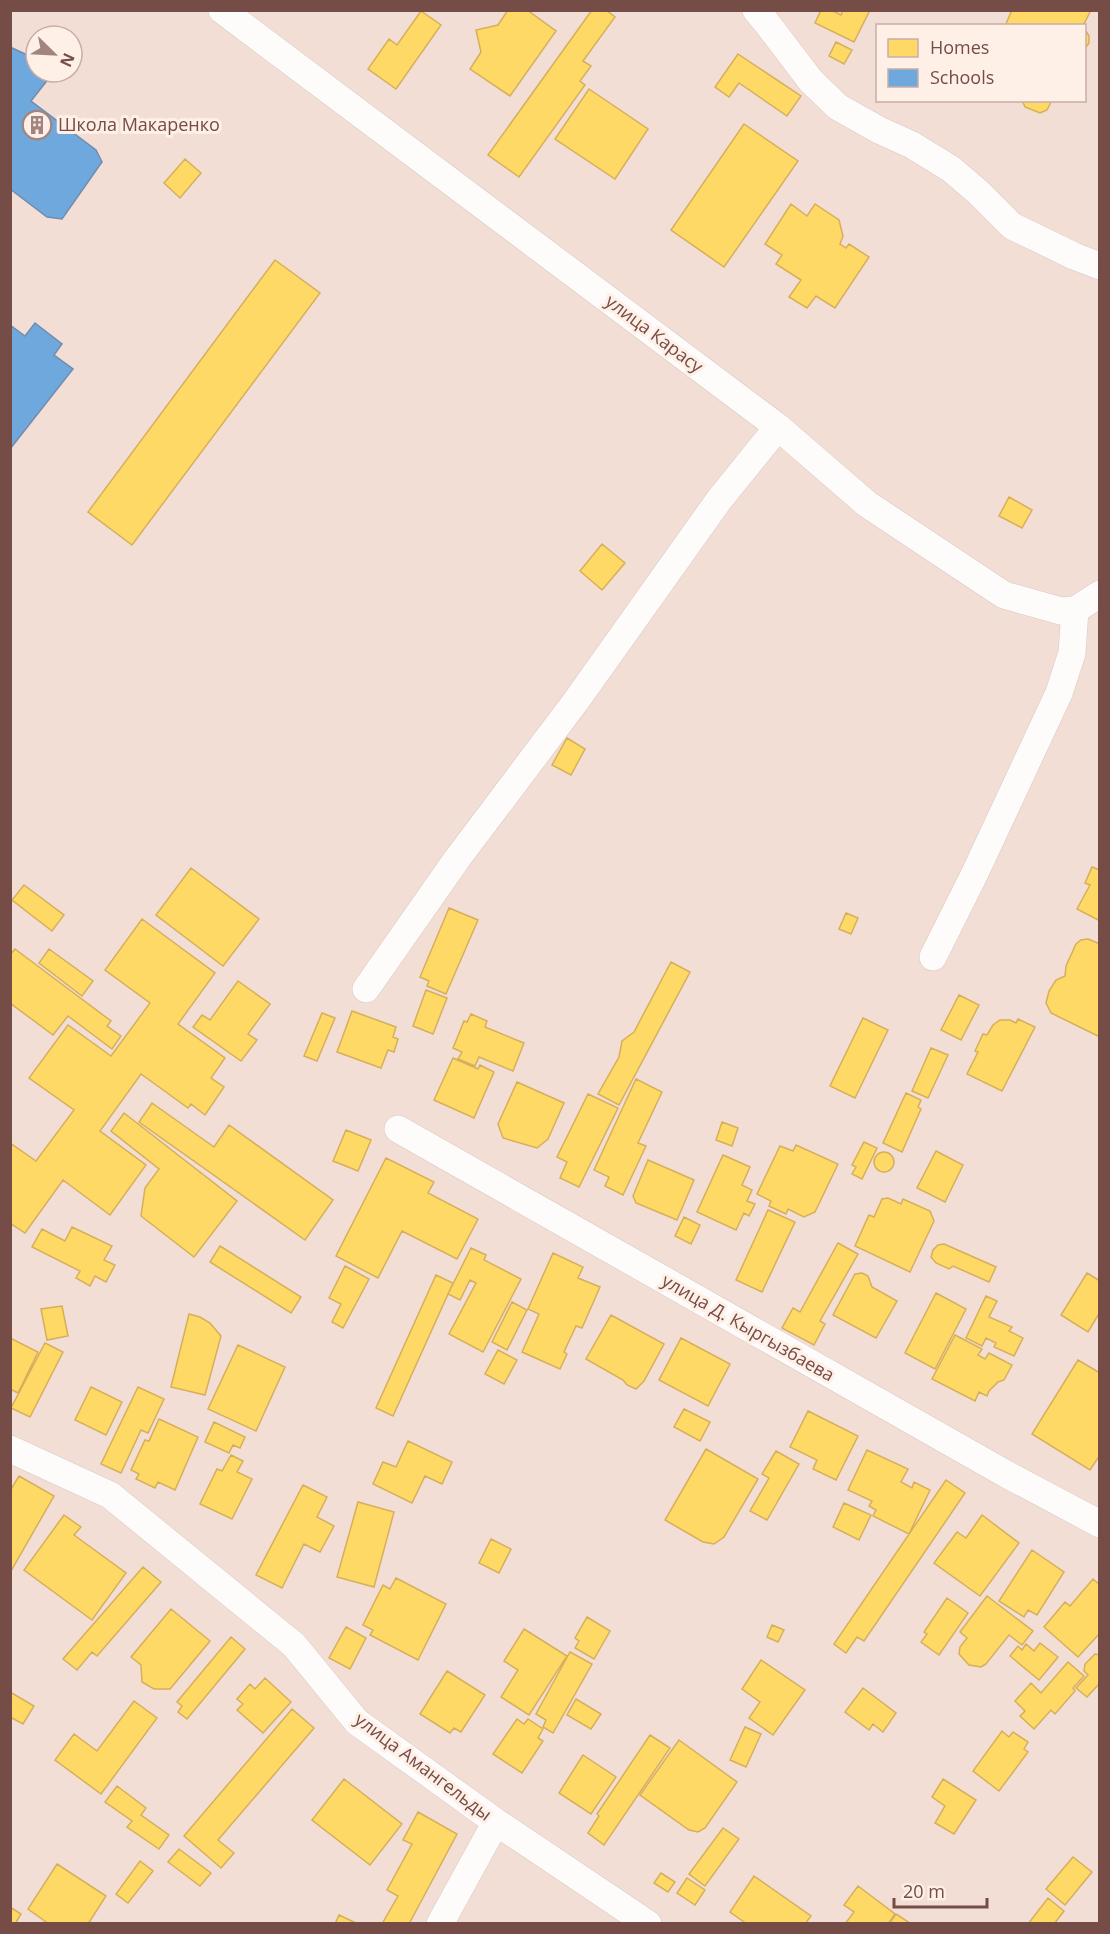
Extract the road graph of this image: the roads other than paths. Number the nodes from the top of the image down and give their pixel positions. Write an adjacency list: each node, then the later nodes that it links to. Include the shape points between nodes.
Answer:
1 (222, 10): 4 (street, улица Карасу)
2 (756, 10): 3 (street, via 811,81 838,108 951,169 1012,226)
3 (1100, 266)
4 (778, 427): 6 (street, улица Карасу, via 867,504 1004,595 1061,611); 8 (street, via 720,500)
5 (1100, 594): 6 (street)
6 (1075, 610): 7 (street, via 1072,653 1059,693)
7 (933, 957)
8 (366, 989)
9 (398, 1129): 11 (street, улица Д. Кыргызбаева)
10 (10, 1449): 12 (street, улица Амангельды, via 110,1495 294,1645 357,1722)
11 (1100, 1524)
12 (496, 1822): 13 (street); 14 (street, улица Амангельды)
13 (440, 1923)
14 (648, 1923)

